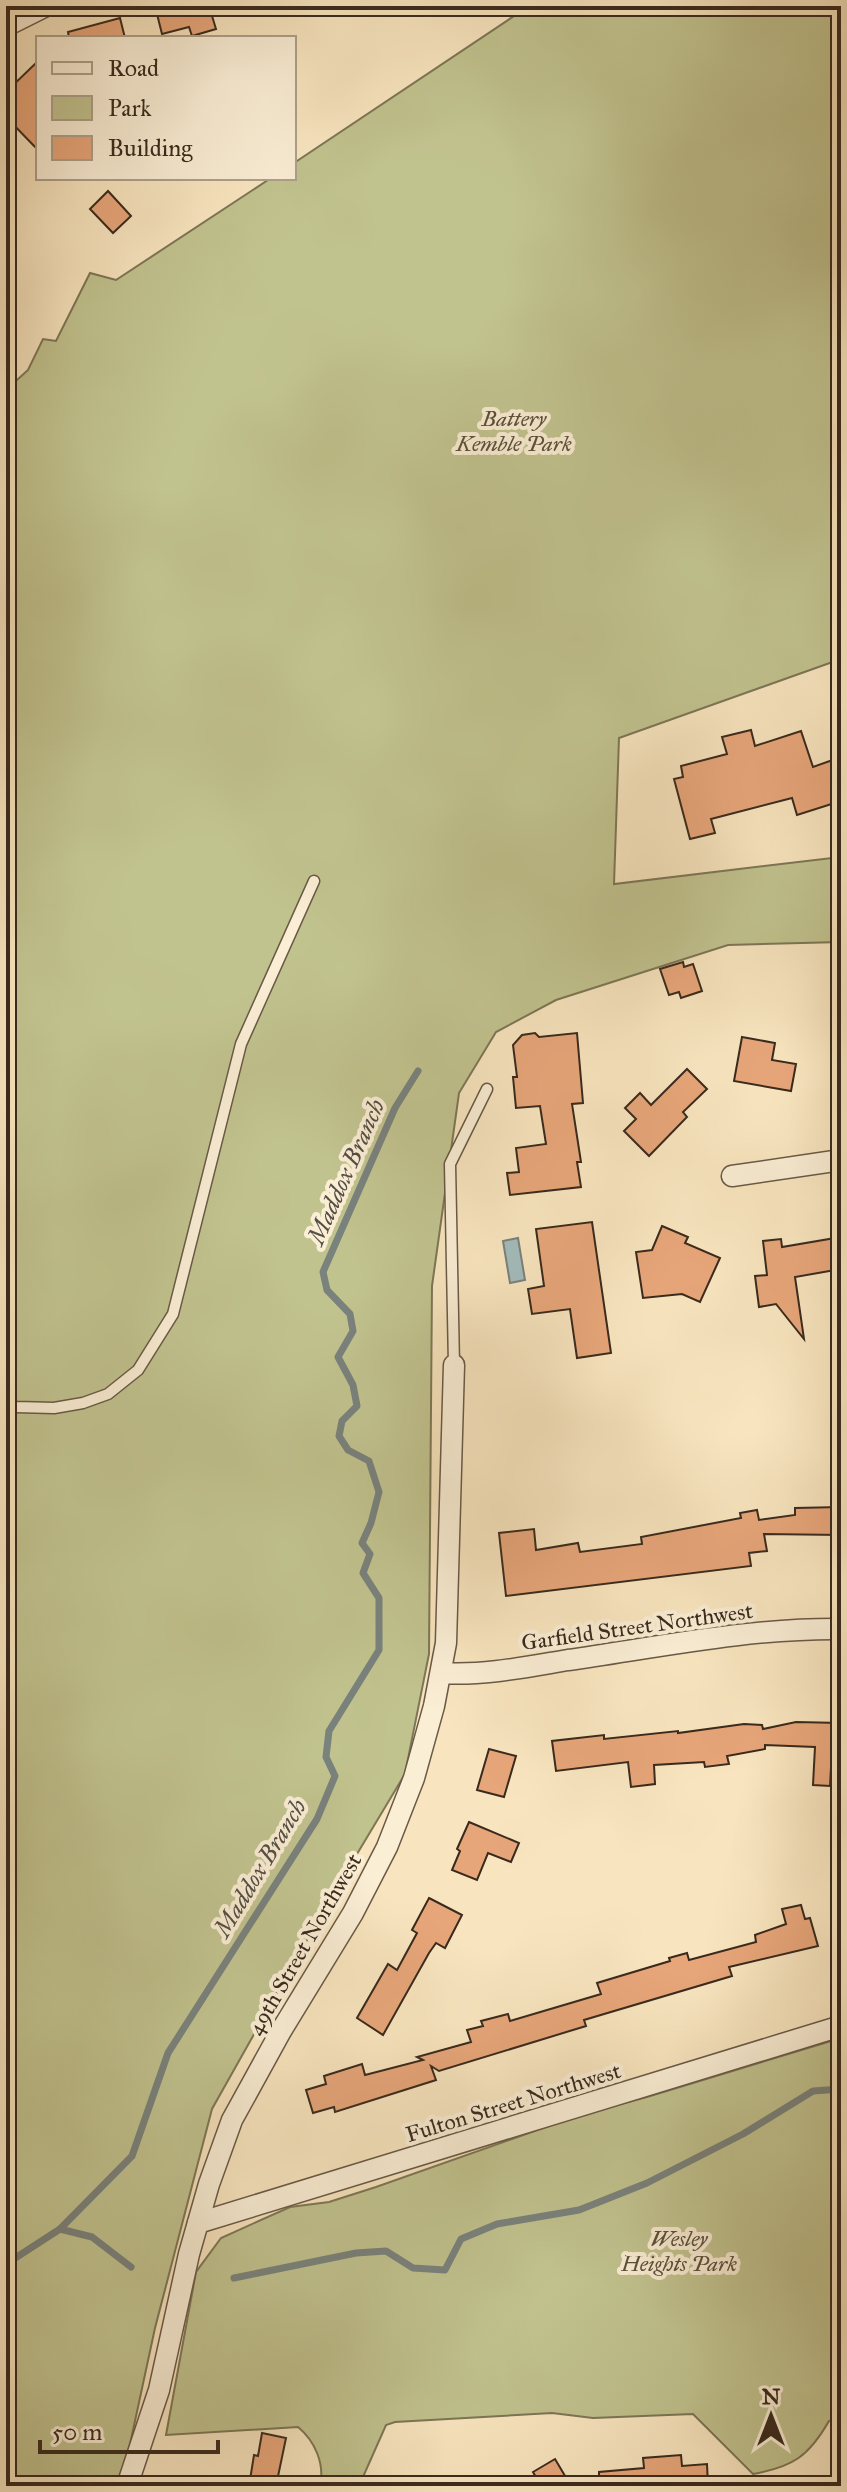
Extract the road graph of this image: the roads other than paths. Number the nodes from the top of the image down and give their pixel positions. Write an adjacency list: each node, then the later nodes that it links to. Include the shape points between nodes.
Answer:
1 (46, 6): 2 (street)
2 (6, 26)
3 (314, 881): 8 (lane, via 241,1044 173,1314 138,1370 108,1394 54,1408)
4 (487, 1089): 7 (lane, via 450,1164)
5 (841, 1160): 6 (street)
6 (732, 1176)
7 (454, 1365): 10 (street, 49th Street Northwest)
8 (6, 1404)
9 (841, 1629): 10 (street, Garfield Street Northwest, via 753,1633 525,1667)
10 (441, 1673): 12 (street, 49th Street Northwest, via 414,1778 390,1838 353,1913 237,2111)
11 (841, 2026): 12 (street, Fulton Street Northwest)
12 (198, 2223): 13 (street, 49th Street Northwest, via 159,2390)
13 (127, 2486)

